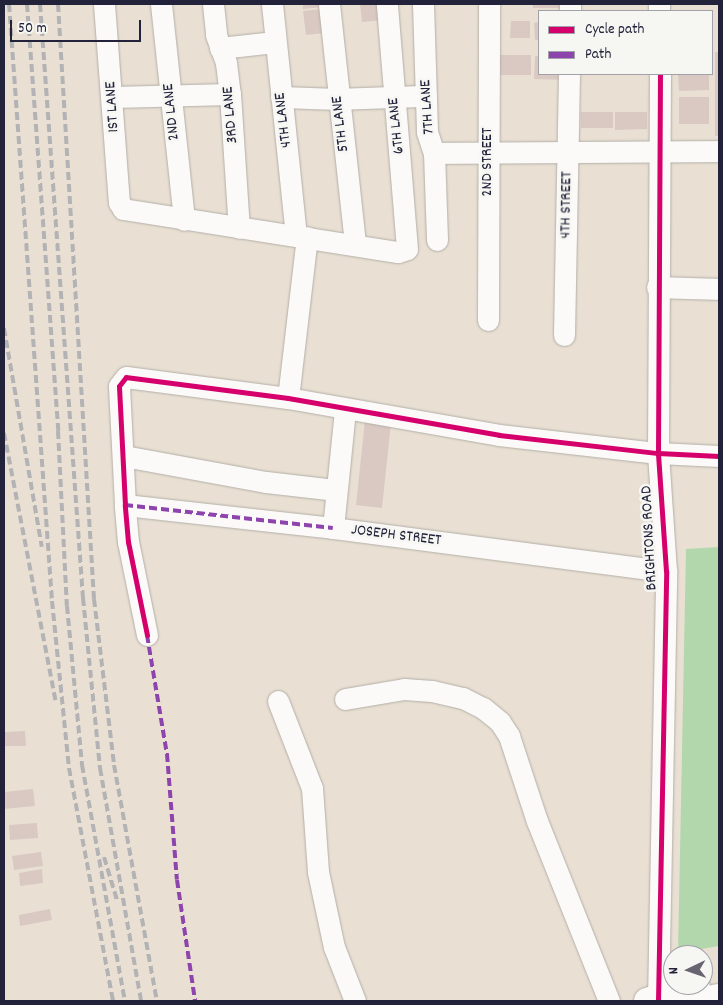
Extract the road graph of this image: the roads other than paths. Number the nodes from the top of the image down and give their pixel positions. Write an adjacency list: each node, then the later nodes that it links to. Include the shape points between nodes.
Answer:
1 (104, 4): 16 (street, 1ST LANE)
2 (161, 4): 14 (street, 2ND LANE)
3 (213, 4): 10 (street, 3RD LANE)
4 (272, 4): 9 (street, 4TH LANE)
5 (329, 4): 19 (street, 5TH LANE)
6 (387, 4): 18 (street, 6TH LANE)
7 (423, 4): 15 (street, 7TH LANE)
8 (489, 4): 22 (street, 2ND STREET)
9 (274, 42): 10 (street); 17 (street, 4TH LANE)
10 (220, 48): 13 (street, 3RD LANE, via 226,63)
11 (569, 75): 23 (street, 4TH STREET)
12 (660, 75): 20 (street, BRIGHTONS ROAD)
13 (230, 94): 14 (street); 26 (street, 3RD LANE)
14 (170, 96): 16 (street); 25 (street, 2ND LANE)
15 (426, 96): 18 (street); 24 (street, 7TH LANE, via 427,132)
16 (113, 97): 25 (street, 1ST LANE, via 119,202 123,210)
17 (281, 97): 19 (street); 27 (street, 4TH LANE)
18 (394, 97): 19 (street); 29 (street, 6TH LANE, via 407,249 398,252)
19 (338, 99): 29 (street, 5TH LANE)
20 (660, 150): 21 (street); 23 (street); 30 (street, BRIGHTONS ROAD)
21 (719, 151)
22 (488, 152): 23 (street); 24 (street); 32 (street, 2ND STREET)
23 (568, 152): 33 (street, 4TH STREET)
24 (434, 153): 28 (street, 7TH LANE)
25 (184, 220): 26 (street)
26 (239, 228): 27 (street)
27 (302, 237): 29 (street); 34 (street, 4TH LANE)
28 (437, 240)
29 (355, 244)
30 (657, 287): 31 (street); 36 (street, BRIGHTONS ROAD)
31 (719, 289)
32 (488, 320)
33 (564, 336)
34 (288, 398): 35 (street); 37 (street, via 126,377 119,386)
35 (345, 410): 36 (street, via 499,435); 39 (street)
36 (658, 453): 38 (street); 42 (street, BRIGHTONS ROAD)
37 (124, 456): 39 (street, via 266,482); 40 (street)
38 (719, 456)
39 (335, 490): 41 (street)
40 (125, 505): 41 (street, JOSEPH STREET); 43 (street, via 128,542)
41 (333, 528): 42 (street, JOSEPH STREET)
42 (666, 571): 48 (street, BRIGHTONS ROAD)
43 (147, 635)
44 (345, 699): 50 (street, via 404,689 432,692 463,698 500,722 512,744 537,821)
45 (278, 701): 49 (street, via 312,788 318,872 334,947)
46 (668, 995): 48 (main road)
47 (719, 997): 51 (main road)
48 (654, 1000)
49 (355, 1001)
50 (609, 1001)
51 (698, 1001)

